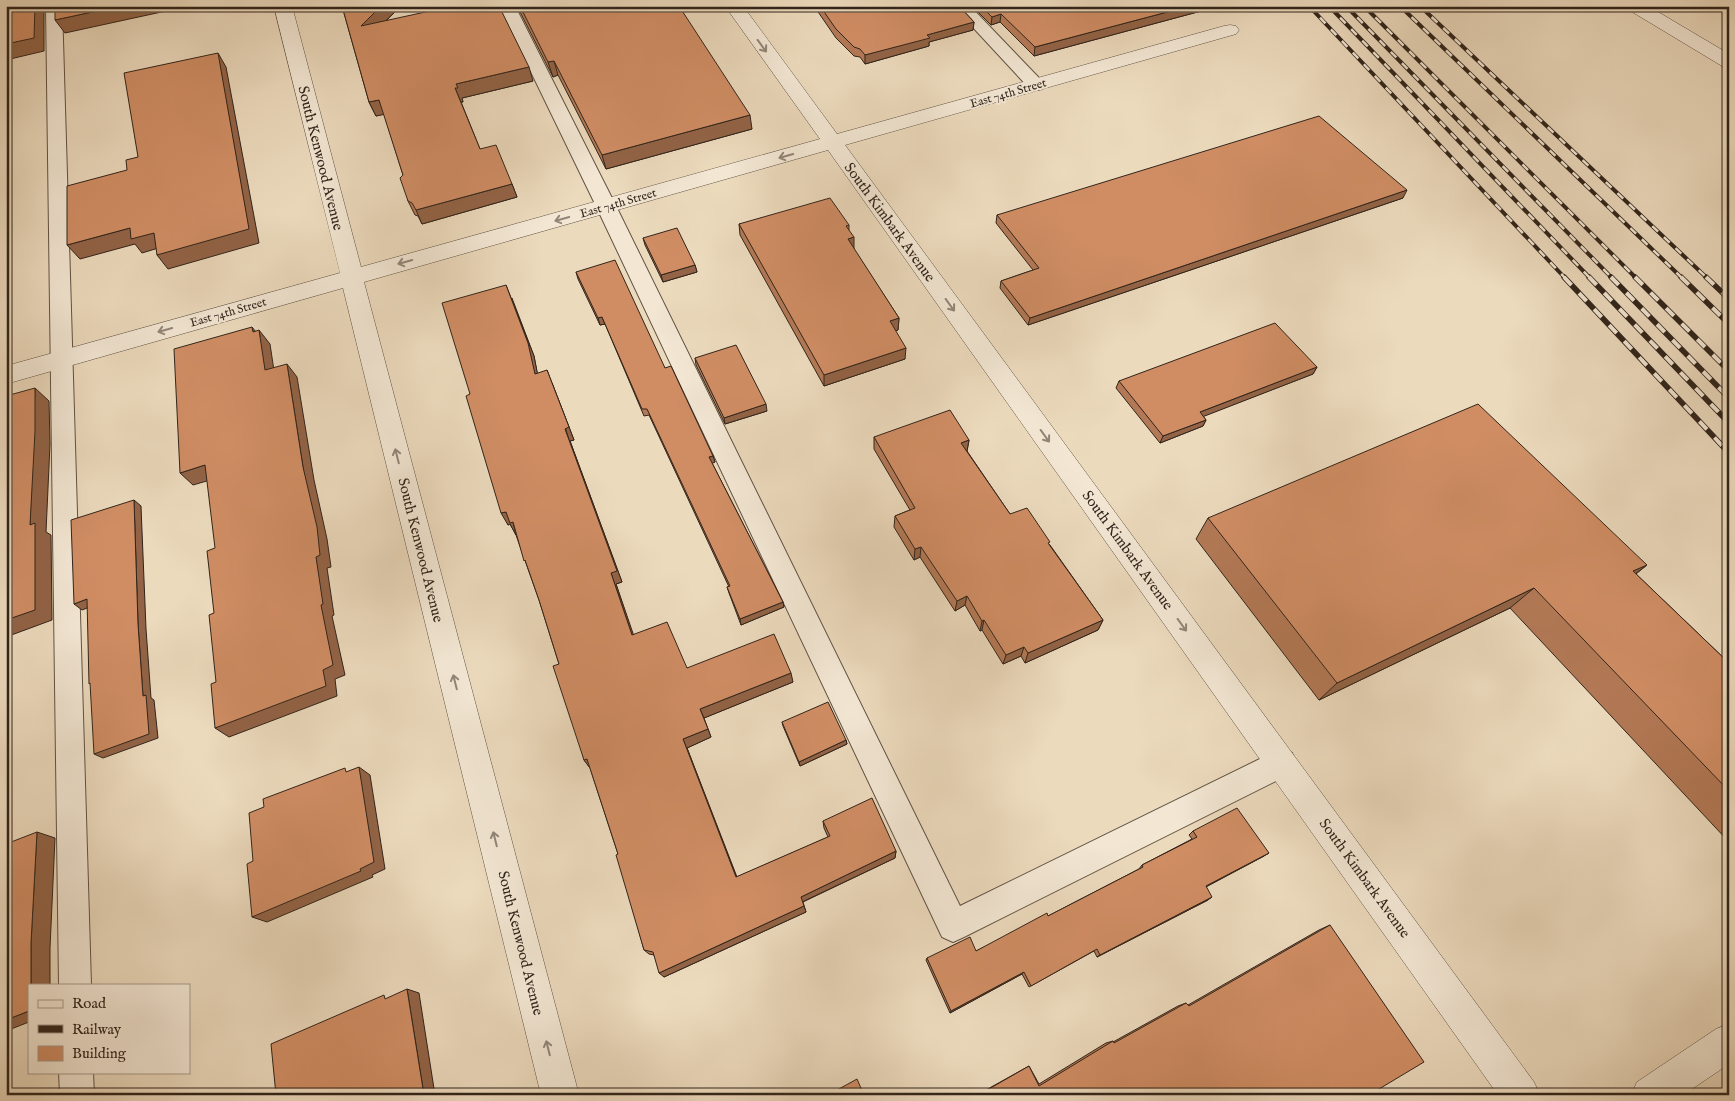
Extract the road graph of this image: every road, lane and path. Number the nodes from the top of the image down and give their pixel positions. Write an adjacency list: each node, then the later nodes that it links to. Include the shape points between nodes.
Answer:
1 (54, 6): 13 (lane)
2 (283, 6): 12 (street, South Kenwood Avenue)
3 (507, 6): 11 (lane)
4 (734, 6): 10 (street, South Kimbark Avenue, one-way to 10)
5 (961, 6): 9 (lane)
6 (1635, 6): 8 (street)
7 (1230, 30): 9 (street, East 74th Street)
8 (1729, 62)
9 (1036, 85): 10 (street, East 74th Street)
10 (832, 143): 11 (street, East 74th Street, one-way to 11); 15 (street, South Kimbark Avenue, one-way to 15)
11 (606, 206): 12 (street, East 74th Street, one-way to 12); 15 (lane, via 953,926)
12 (352, 278): 13 (street, East 74th Street, one-way to 13); 20 (street, South Kenwood Avenue, one-way to 12)
13 (64, 359): 14 (street, East 74th Street); 16 (lane)
14 (6, 375)
15 (1282, 763): 21 (street, South Kimbark Avenue)
16 (75, 984)
17 (1729, 1042): 22 (street)
18 (76, 1074): 19 (lane)
19 (77, 1095)
20 (560, 1095)
21 (1521, 1095)
22 (1650, 1095)

